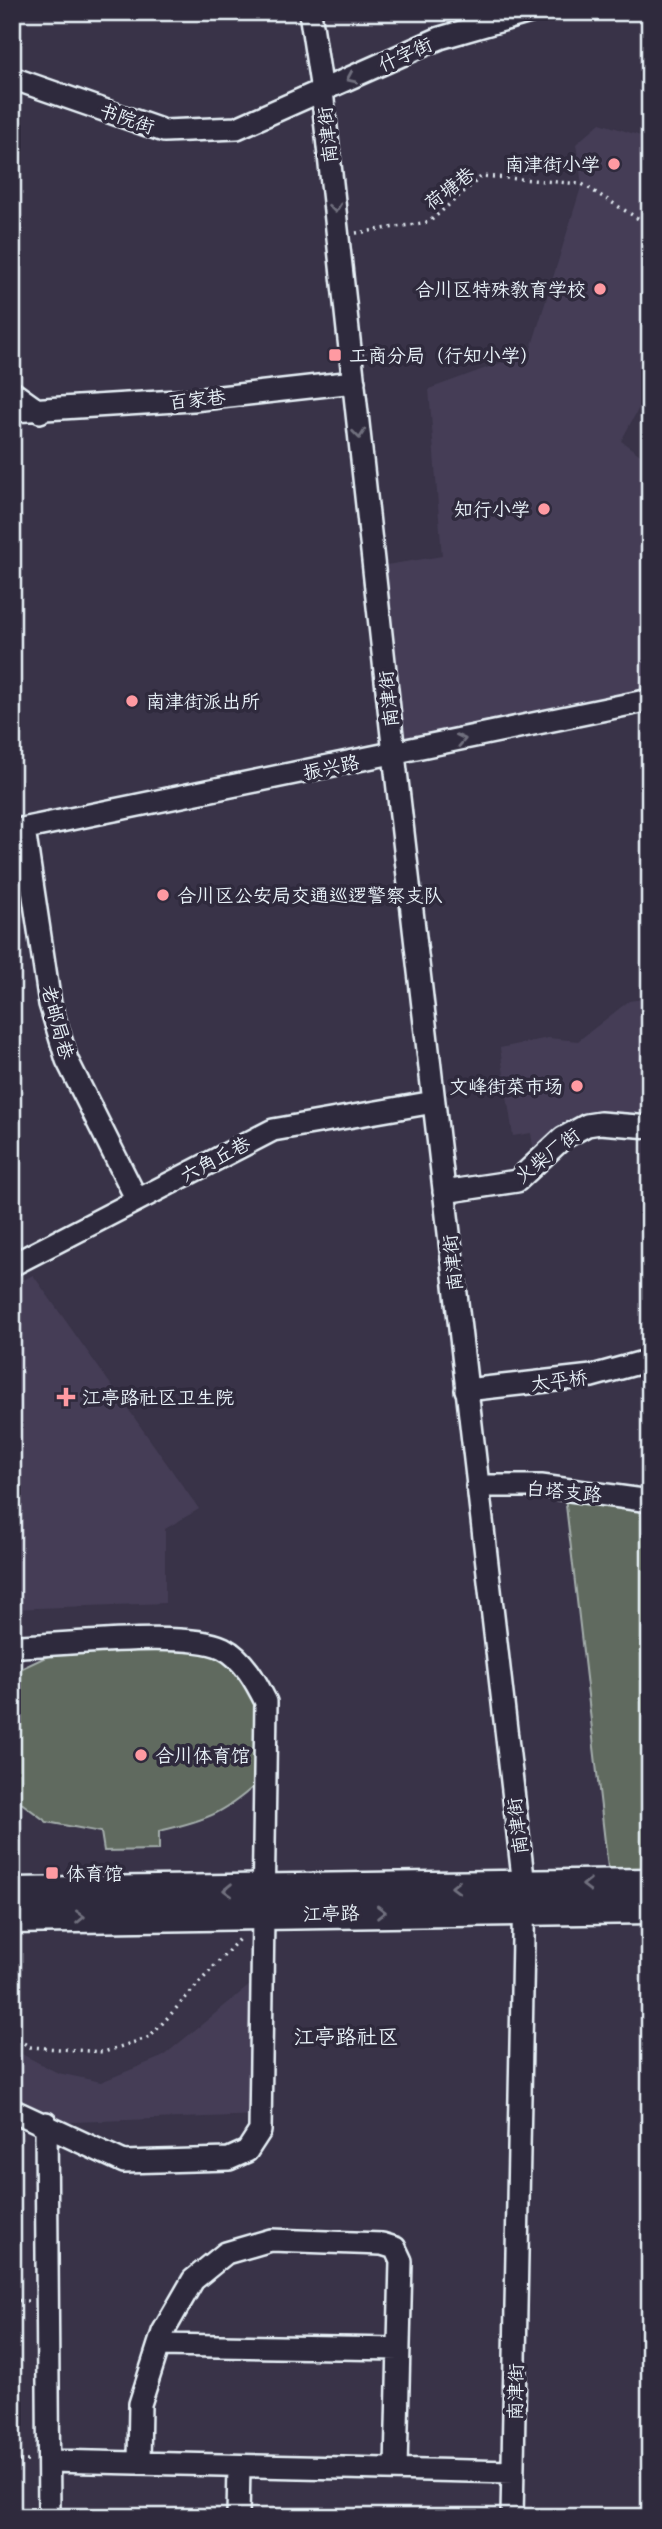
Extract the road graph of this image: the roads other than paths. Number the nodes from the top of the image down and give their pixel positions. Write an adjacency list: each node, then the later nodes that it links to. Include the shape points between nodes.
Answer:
1 (310, 12): 5 (street, 南津街)
2 (530, 12): 3 (street, 什字街)
3 (461, 22): 5 (street, 什字街, one-way to 5, via 440,38)
4 (14, 86): 5 (street, 书院街, via 164,131 237,128)
5 (322, 91): 6 (street, 南津街, one-way to 6)
6 (354, 382): 9 (street, 百家巷); 11 (street, 南津街, one-way to 11)
7 (12, 392): 9 (street)
8 (12, 411): 9 (street, 百家巷)
9 (40, 412)
10 (650, 700): 11 (street, 振兴路, one-way to 10)
11 (394, 754): 12 (street, 振兴路); 13 (street, 南津街)
12 (18, 830): 16 (street, 老邮局巷, via 50,1004 67,1060)
13 (434, 1102): 15 (street, 南津街); 16 (street, 六角丘巷, via 273,1130)
14 (650, 1127): 15 (street, 火柴厂街, via 587,1125 563,1138 517,1181)
15 (444, 1192): 19 (street, 南津街)
16 (137, 1200): 17 (street, 六角丘巷)
17 (12, 1265)
18 (650, 1360): 19 (street, 太平桥, via 592,1376)
19 (466, 1390): 20 (street, 南津街)
20 (477, 1486): 21 (street, 白塔支路, via 541,1486); 25 (street, 南津街)
21 (650, 1501)
22 (18, 1646): 26 (street, via 184,1639 223,1648 251,1672 266,1702)
23 (650, 1884): 25 (street, 江亭路, one-way to 25)
24 (12, 1894): 26 (street, 江亭路, one-way to 24)
25 (524, 1898): 26 (street, 江亭路); 27 (street, 江亭路); 37 (street, 南津街)
26 (262, 1902): 28 (street, 江亭路, one-way to 26); 30 (street, via 260,2132 247,2151 229,2159 124,2162)
27 (650, 1908)
28 (12, 1919)
29 (12, 2110): 30 (street)
30 (46, 2123): 33 (street)
31 (159, 2345): 32 (street); 32 (street, via 194,2280 226,2253 271,2240 395,2248 401,2261); 34 (street, via 140,2403)
32 (399, 2349): 36 (street)
33 (50, 2461): 34 (street); 38 (street)
34 (139, 2463): 35 (street)
35 (239, 2466): 36 (street); 39 (street)
36 (396, 2469): 37 (street)
37 (513, 2472): 40 (street, 南津街)
38 (49, 2517)
39 (238, 2517)
40 (512, 2517)

